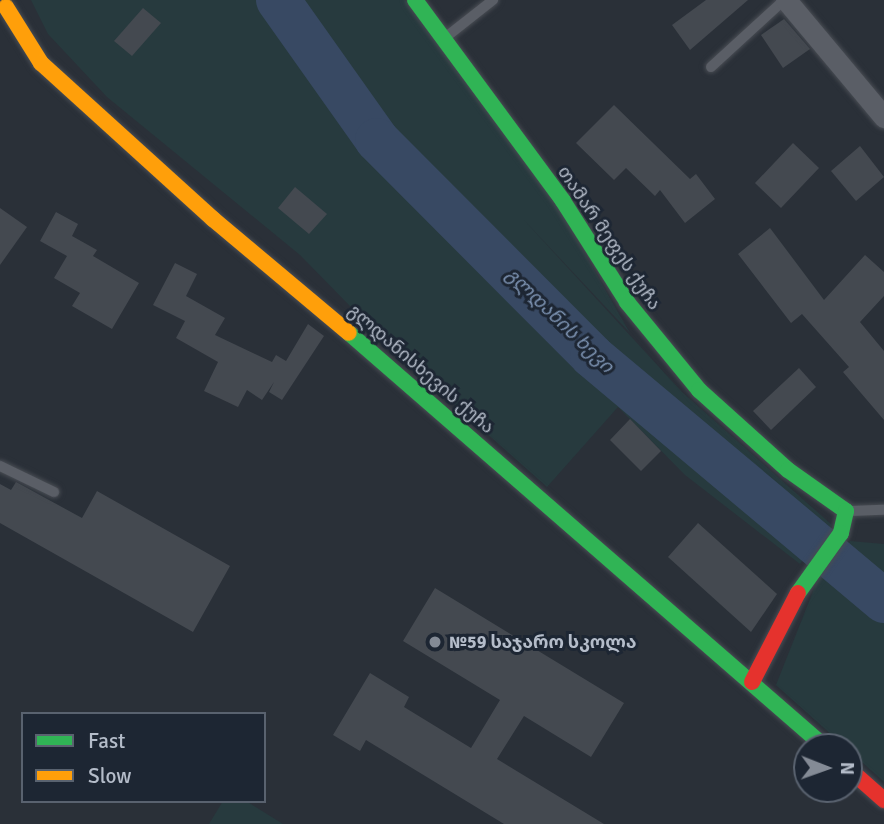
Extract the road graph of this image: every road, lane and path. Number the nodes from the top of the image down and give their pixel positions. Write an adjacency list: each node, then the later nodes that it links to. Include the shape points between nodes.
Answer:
1 (415, 0): 5 (street, თამარ მეფეს ქუჩა)
2 (493, 0): 5 (lane)
3 (785, 0): 6 (lane); 7 (street)
4 (4, 8): 12 (street, გლდანისხევის ქუჩა, via 41,63 202,210)
5 (443, 38): 11 (street, თამარ მეფეს ქუჩა, via 562,201 627,302 699,390 788,470)
6 (711, 66)
7 (884, 117)
8 (0, 466): 9 (lane)
9 (54, 492)
10 (884, 510): 11 (lane)
11 (846, 511): 12 (street, via 841,533 810,572)
12 (752, 682): 13 (street, გლდანისხევის ქუჩა)
13 (809, 733)
14 (863, 781): 15 (street)
15 (884, 800)

